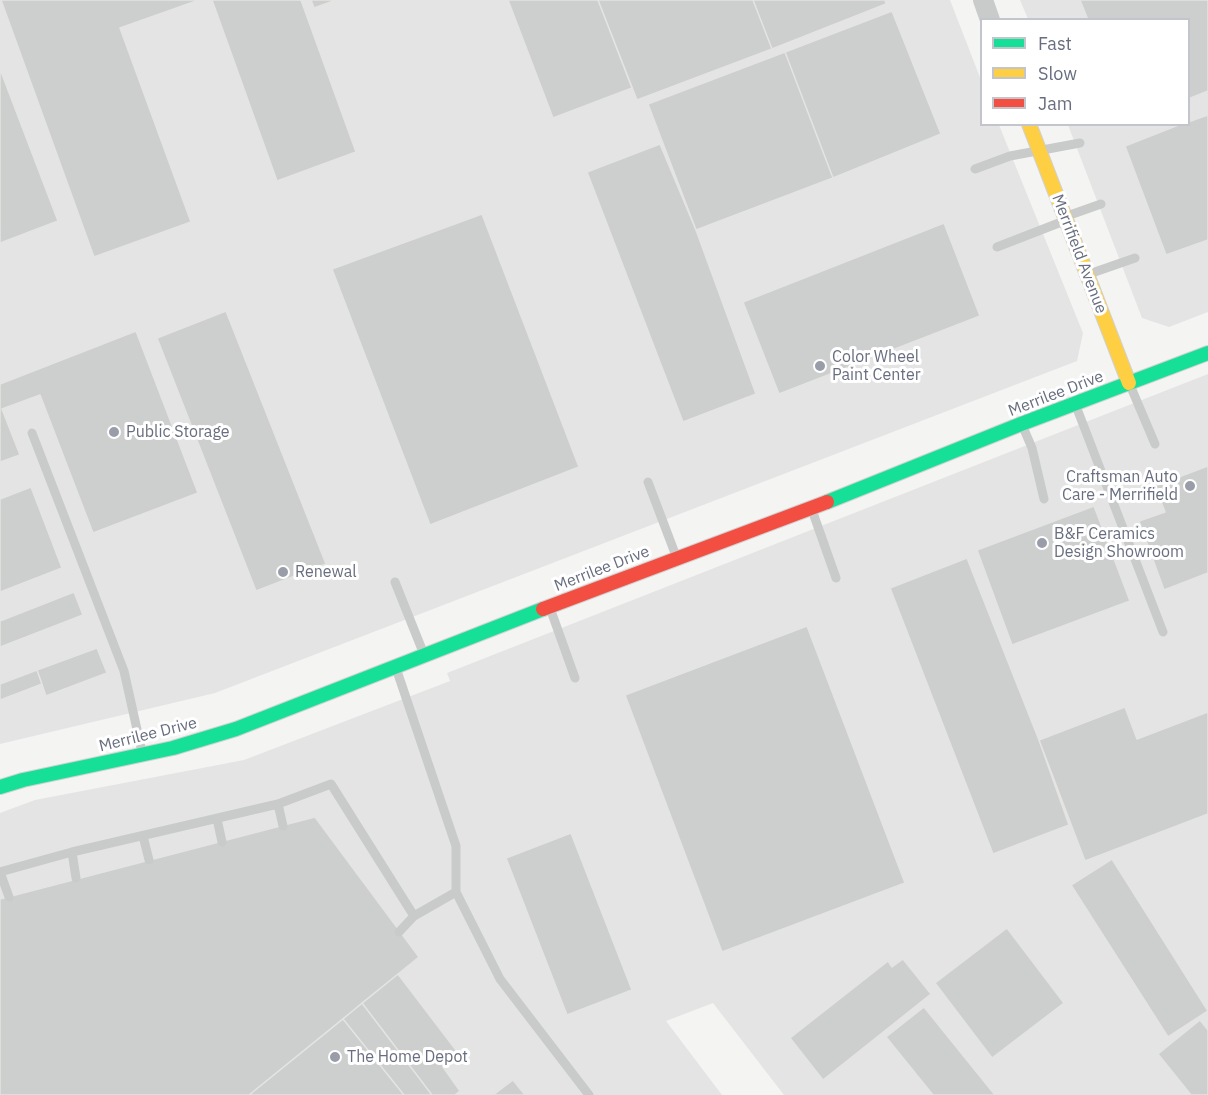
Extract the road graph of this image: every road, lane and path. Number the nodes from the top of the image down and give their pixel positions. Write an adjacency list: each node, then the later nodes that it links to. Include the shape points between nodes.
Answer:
1 (983, 0): 2 (street)
2 (989, 18)
3 (1030, 126): 5 (street, Merrifield Avenue)
4 (1080, 143): 5 (lane)
5 (1039, 150): 6 (lane); 8 (street, Merrifield Avenue)
6 (975, 169)
7 (1101, 204): 8 (lane)
8 (1065, 218): 9 (lane); 11 (street, Merrifield Avenue)
9 (997, 247)
10 (1135, 258): 11 (lane)
11 (1087, 275): 13 (street, Merrifield Avenue)
12 (1208, 353): 13 (street, Merrilee Drive)
13 (1130, 383): 14 (street, Merrilee Drive); 17 (lane)
14 (1076, 404): 15 (street, Merrilee Drive); 25 (lane)
15 (1021, 424): 19 (lane, via 1032,448); 20 (street, Merrilee Drive)
16 (32, 433): 29 (lane, via 124,672)
17 (1155, 444)
18 (648, 482): 21 (lane)
19 (1044, 499)
20 (811, 508): 21 (street, Merrilee Drive); 22 (lane)
21 (676, 558): 24 (street, Merrilee Drive)
22 (836, 578)
23 (395, 582): 26 (lane)
24 (550, 606): 26 (street, Merrilee Drive); 28 (lane)
25 (1163, 632)
26 (424, 654): 27 (street, Merrilee Drive)
27 (395, 666): 29 (street, Merrilee Drive, via 236,729); 40 (lane, via 456,846)
28 (575, 678)
29 (142, 754): 30 (street, Merrilee Drive)
30 (0, 787)
31 (278, 804): 32 (lane); 33 (lane); 42 (lane, via 330,784)
32 (217, 819): 34 (lane); 35 (lane)
33 (283, 826)
34 (143, 836): 36 (lane); 37 (lane)
35 (222, 842)
36 (72, 852): 38 (lane); 39 (lane)
37 (149, 860)
38 (0, 872): 41 (lane)
39 (76, 878)
40 (456, 892): 42 (lane); 44 (lane, via 500,979)
41 (9, 897)
42 (414, 916): 43 (lane)
43 (399, 932)
44 (589, 1095)

